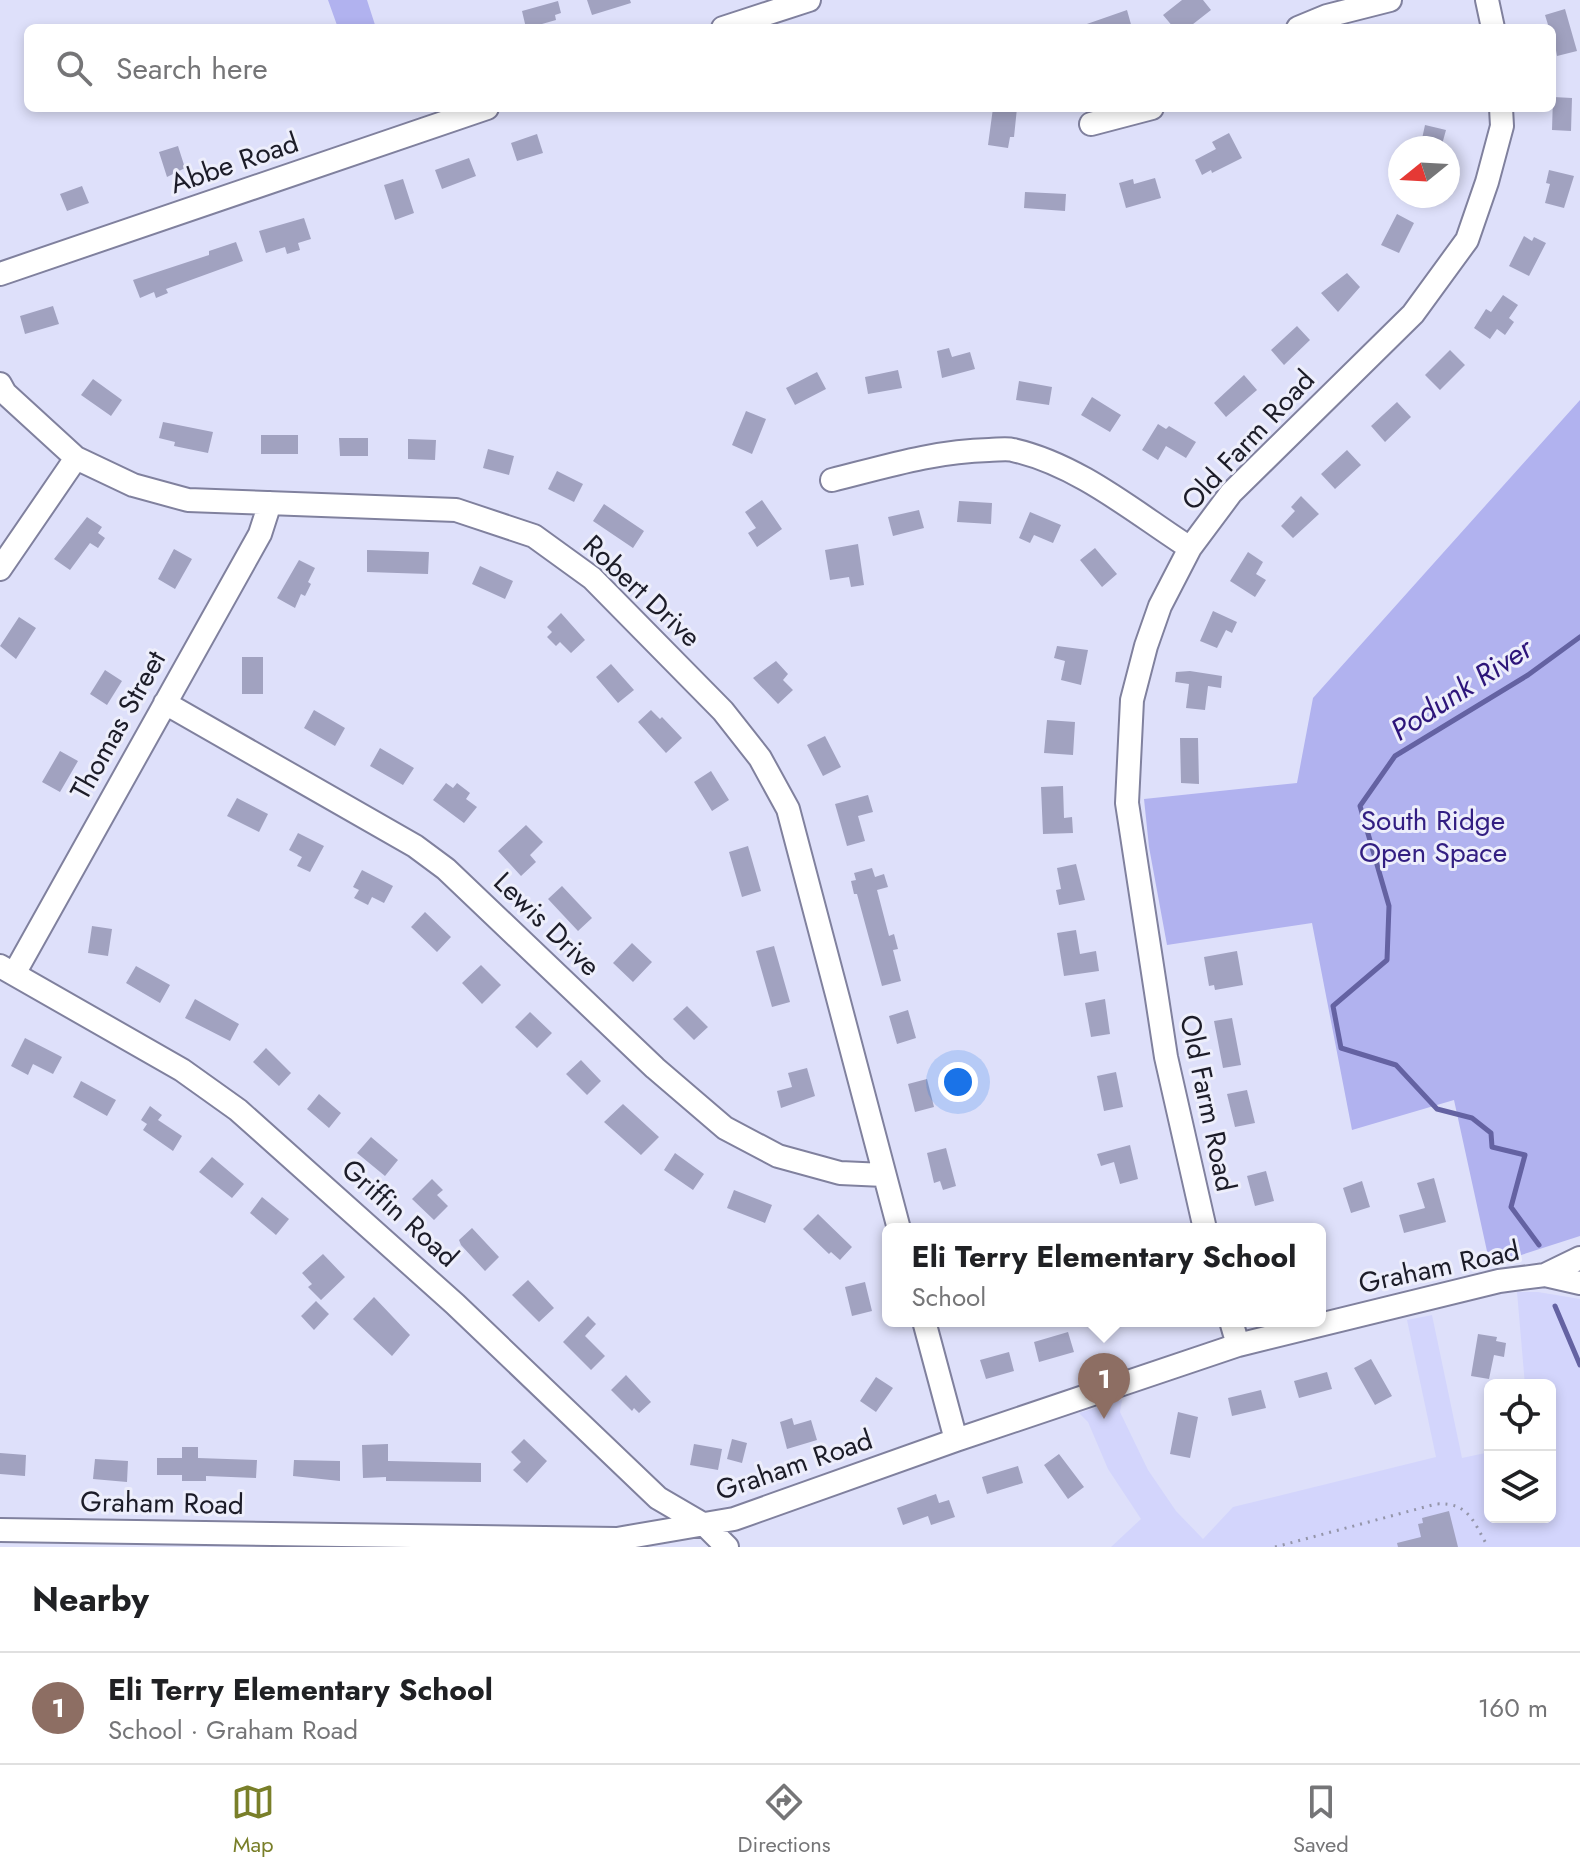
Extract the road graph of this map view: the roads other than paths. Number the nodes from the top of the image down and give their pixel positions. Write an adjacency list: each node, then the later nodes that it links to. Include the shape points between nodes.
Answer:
1 (809, 0): 4 (street)
2 (1390, 0): 5 (street)
3 (1487, 0): 6 (street)
4 (735, 24)
5 (1308, 24)
6 (1492, 24)
7 (475, 112): 11 (street, Abbe Road)
8 (1137, 112): 10 (street)
9 (1501, 112): 16 (street, Old Farm Road, via 1502,126 1467,240 1441,278 1413,314 1231,493)
10 (1091, 124)
11 (0, 274)
12 (0, 384): 13 (street, Robert Drive)
13 (76, 458): 15 (street, Robert Drive, via 133,485 188,500); 17 (street)
14 (832, 480): 16 (street, via 949,452 1011,449 1065,468)
15 (270, 503): 18 (street, Thomas Street, via 260,534); 20 (street, Robert Drive, via 456,510 534,536 592,578 723,711 760,758 788,809)
16 (1190, 548): 22 (street, Old Farm Road, via 1160,606 1132,700 1127,803 1166,1057)
17 (0, 569)
18 (165, 703): 19 (street, Thomas Street); 20 (street, Lewis Drive, via 415,846 446,869 725,1128 778,1156 840,1173)
19 (7, 970): 32 (street, Griffin Road, via 182,1070 238,1110 444,1293 658,1498)
20 (884, 1175): 21 (street, Robert Drive)
21 (897, 1223)
22 (1204, 1223)
23 (1580, 1258): 24 (street)
24 (1545, 1275): 25 (street, Graham Road); 26 (street, Graham Road, via 1499,1281)
25 (1580, 1283)
26 (1326, 1323)
27 (926, 1327): 31 (street)
28 (1233, 1327): 30 (street)
29 (1311, 1327): 30 (street, Graham Road)
30 (1238, 1345): 31 (street, Graham Road)
31 (956, 1440): 32 (street, Graham Road)
32 (706, 1526): 33 (street, Graham Road, via 617,1539); 34 (street, Griffin Road)
33 (0, 1530)
34 (727, 1547)

